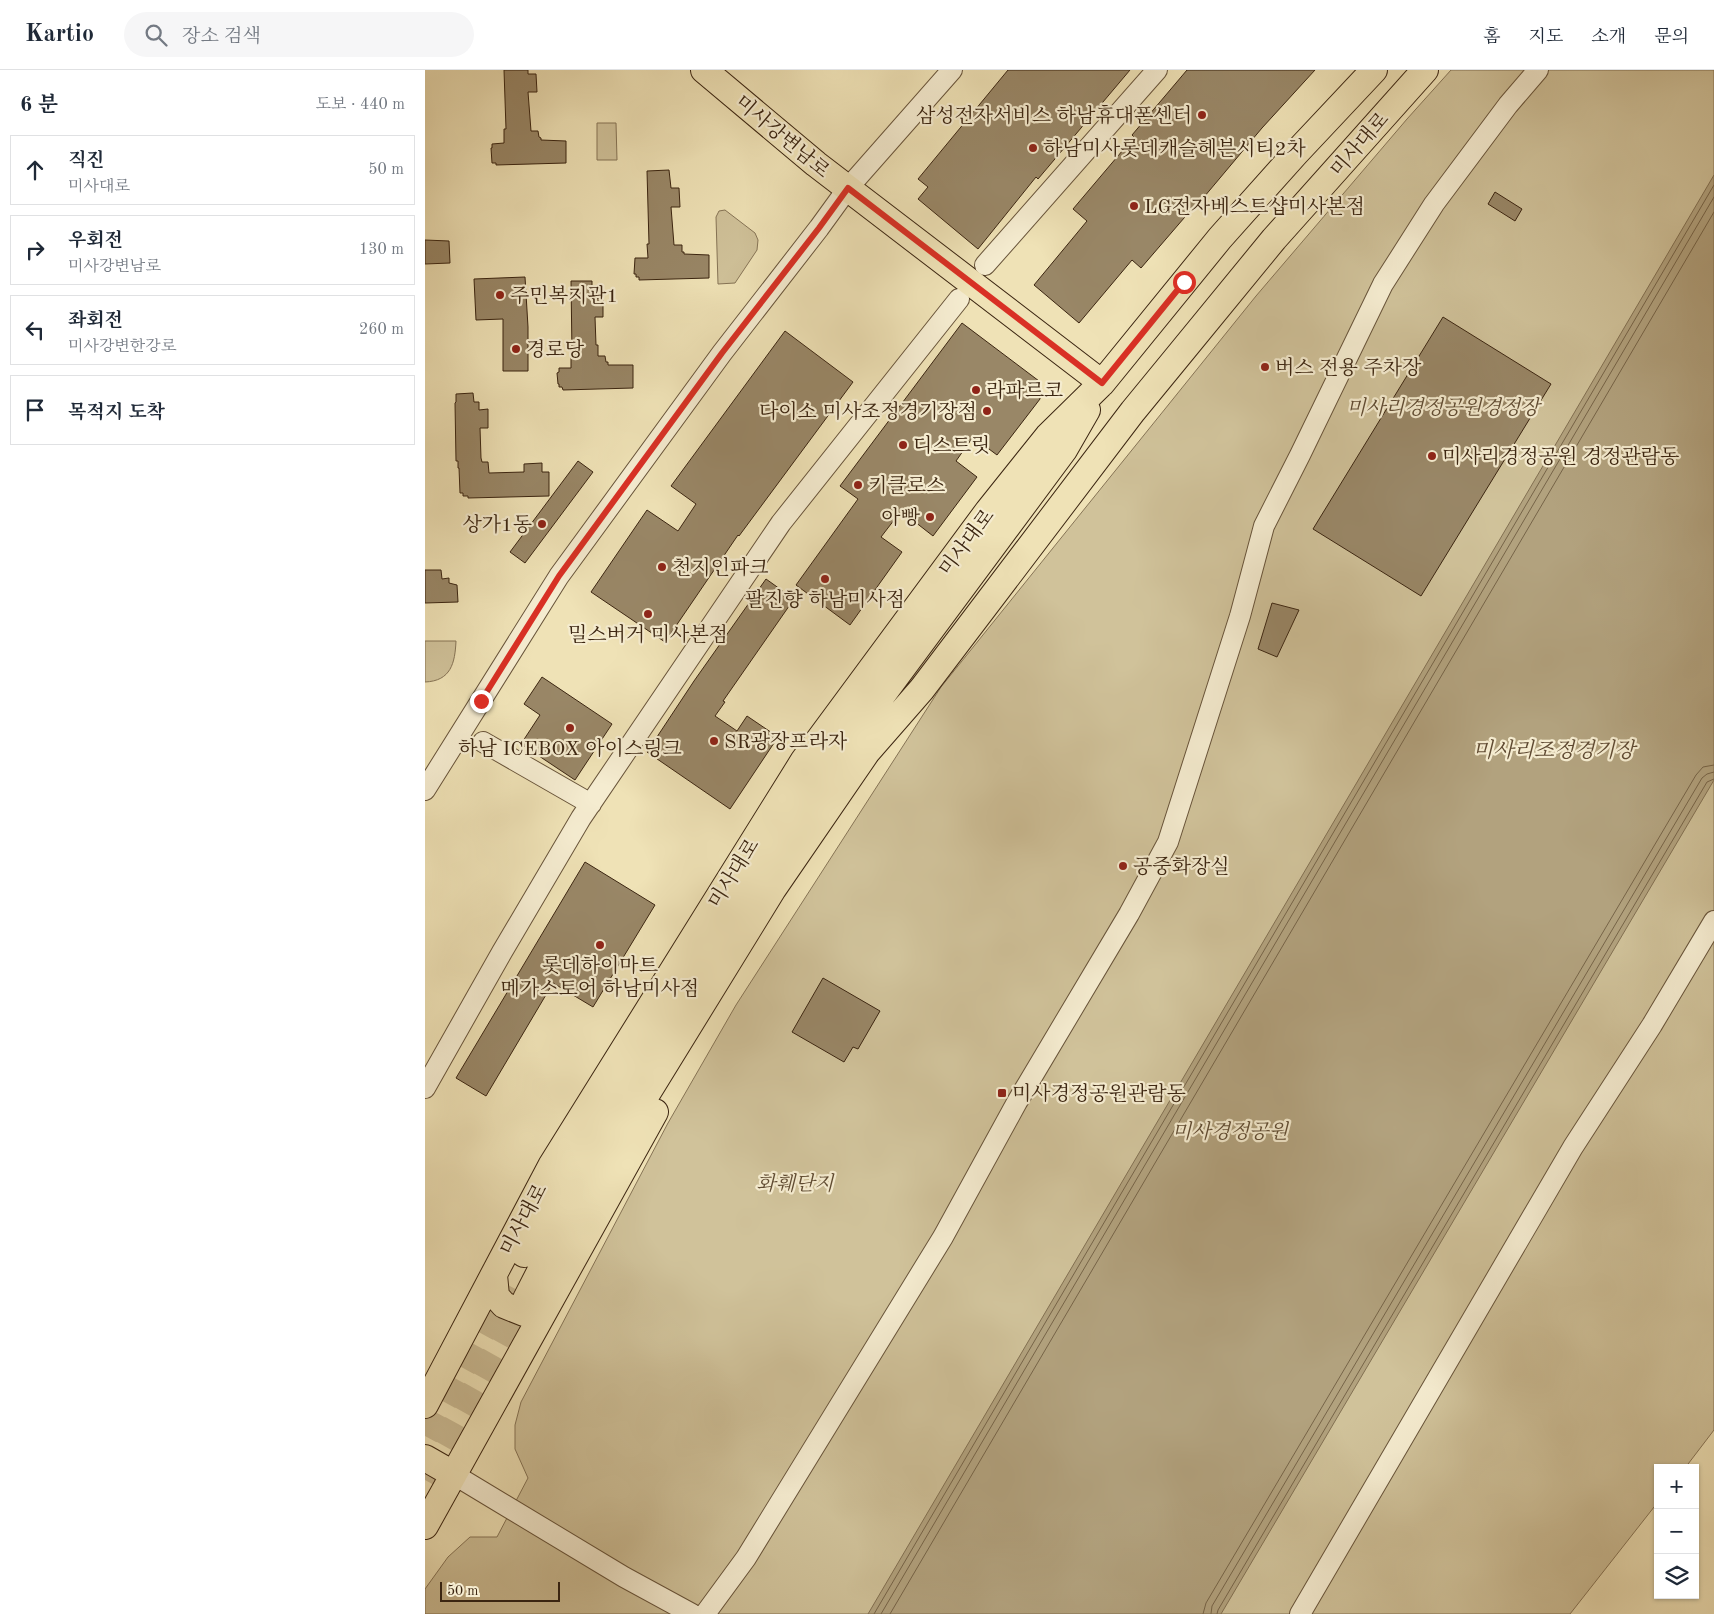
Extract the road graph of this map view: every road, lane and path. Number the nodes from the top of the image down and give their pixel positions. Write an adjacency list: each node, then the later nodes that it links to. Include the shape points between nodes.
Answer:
1 (704, 70): 7 (main road, 미사강변남로)
2 (952, 70): 7 (street)
3 (1157, 70): 8 (street)
4 (1374, 70): 10 (main road, 미사대로, via 1220,238)
5 (1425, 70): 11 (main road, 미사대로, via 1274,240 1139,404)
6 (1538, 70): 24 (street, via 1507,105 1434,204 1383,284 1264,526 1240,616 1169,842 1017,1102 943,1237 747,1558)
7 (848, 188): 10 (main road, 미사강변남로); 13 (street, via 559,576)
8 (985, 265)
9 (959, 299): 14 (street, via 781,523)
10 (1102, 383): 17 (main road, 미사대로, via 1035,452 804,760 551,1166)
11 (922, 689): 17 (main road, 미사대로, via 867,752 773,889 553,1248); 18 (main road, 미사대로, via 898,732 804,871 671,1084)
12 (483, 742): 14 (street)
13 (425, 790)
14 (591, 804): 16 (street)
15 (1714, 921): 25 (street, via 1573,1147)
16 (425, 1088)
17 (509, 1286): 18 (main road, via 496,1296 504,1305 524,1312 537,1309); 19 (main road, 미사대로)
18 (554, 1296): 21 (main road, 미사대로)
19 (425, 1405)
20 (425, 1458): 21 (main road)
21 (453, 1474): 22 (main road, 미사대로); 23 (street)
22 (425, 1526)
23 (692, 1614)
24 (705, 1614)
25 (1300, 1614)

